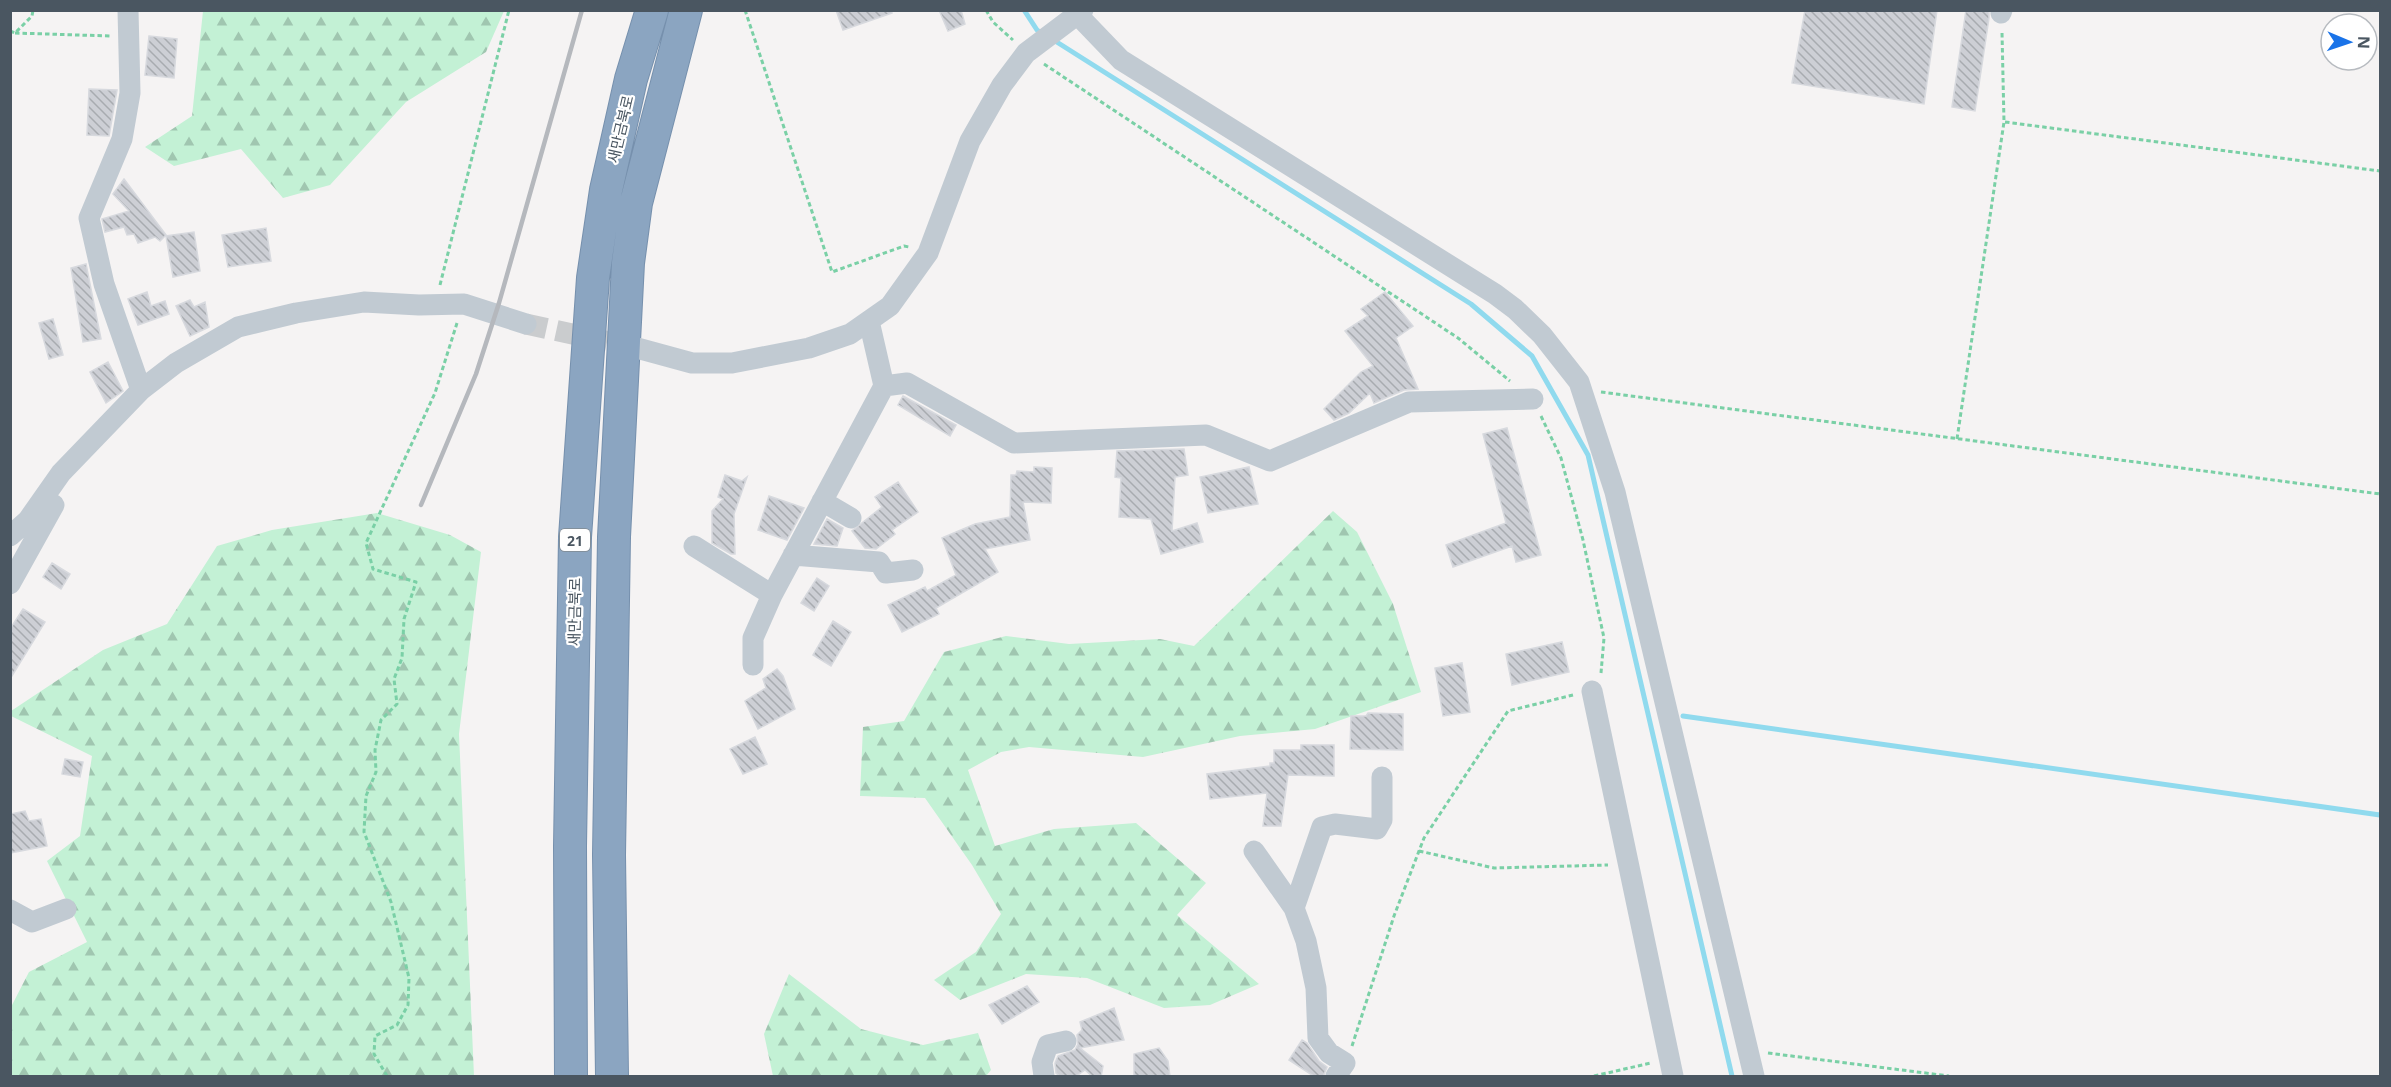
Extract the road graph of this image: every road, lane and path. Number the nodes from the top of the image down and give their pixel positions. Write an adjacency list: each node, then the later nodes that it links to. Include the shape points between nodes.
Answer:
1 (33, 10): 10 (path, via 32,16)
2 (128, 10): 11 (street)
3 (509, 10): 17 (path)
4 (652, 10): 50 (highway, 새만금북로 / 21, via 631,79 606,190 592,290 575,537)
5 (686, 10): 51 (highway, via 636,203 628,263 614,537 609,855)
6 (745, 10): 15 (path, via 832,272 904,246)
7 (986, 10): 12 (path, via 993,22)
8 (2001, 11): 13 (path)
9 (1077, 12): 12 (street); 21 (street, via 1121,60 1495,294 1542,335)
10 (13, 32): 11 (path)
11 (130, 37): 23 (street, via 130,93 122,139 89,218 104,284)
12 (1026, 53): 15 (street, via 1002,85 970,141); 24 (path, via 1458,338)
13 (2004, 122): 14 (path); 25 (path)
14 (2380, 171)
15 (928, 253): 18 (street, via 890,306)
16 (464, 304): 17 (street); 19 (street); 49 (path, via 435,393 366,543 373,569 416,582 404,619 402,658 394,679 398,704 381,720 375,750 376,772 366,796 364,832 391,902 409,978 408,1005 397,1025 375,1036 375,1054)
17 (435, 305): 23 (street, via 363,302 238,327 176,363)
18 (868, 321): 20 (street, via 850,334 809,348 732,363 692,363); 22 (street)
19 (526, 324)
20 (637, 348)
21 (1580, 382): 25 (path, via 1604,393); 46 (street, via 1615,492)
22 (884, 386): 24 (street, via 907,383 1014,442 1206,435 1270,461 1409,402); 28 (street)
23 (141, 390): 26 (street)
24 (1533, 399): 37 (path, via 1561,458 1604,639 1599,689)
25 (1957, 440): 27 (path)
26 (61, 472): 30 (street, via 28,520); 34 (street, via 58,498)
27 (2380, 494)
28 (822, 501): 29 (street); 32 (street)
29 (851, 518)
30 (10, 536)
31 (694, 546): 35 (street)
32 (793, 555): 33 (street, via 879,562 886,573); 35 (street)
33 (913, 570)
34 (10, 584)
35 (772, 595): 36 (street, via 753,638)
36 (753, 664)
37 (1592, 691): 40 (path, via 1508,711); 41 (street)
38 (1382, 777): 42 (street, via 1382,820 1377,830 1335,824 1322,828)
39 (1254, 851): 42 (street)
40 (1419, 851): 41 (path, via 1494,868); 48 (path, via 1351,1049)
41 (1628, 864): 47 (street)
42 (1294, 908): 48 (street, via 1316,988 1318,1038)
43 (66, 909): 44 (street, via 32,922)
44 (10, 910)
45 (1066, 1041): 52 (street, via 1048,1045 1042,1062)
46 (1748, 1052): 54 (street); 55 (path)
47 (1671, 1068): 53 (path)
48 (1340, 1070)
49 (387, 1077)
50 (571, 1077)
51 (612, 1077)
52 (1044, 1077)
53 (1594, 1077)
54 (1754, 1077)
55 (1949, 1077)

